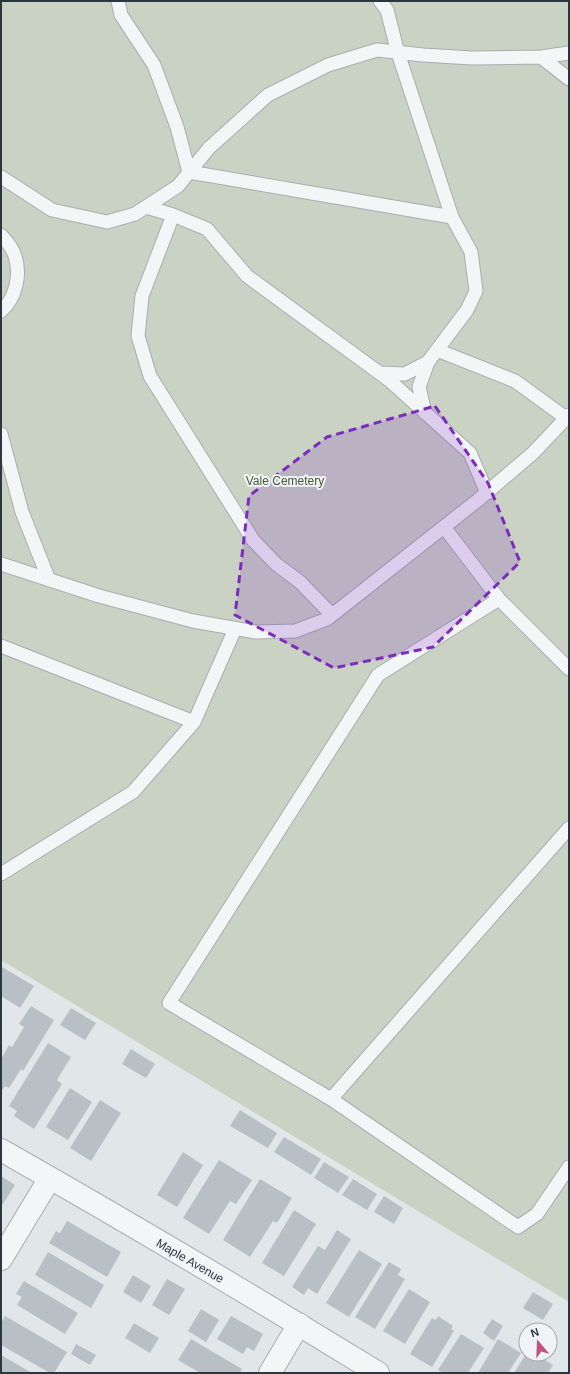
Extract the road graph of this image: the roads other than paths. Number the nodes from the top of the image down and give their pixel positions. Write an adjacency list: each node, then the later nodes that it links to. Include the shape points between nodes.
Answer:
1 (118, 1): 7 (lane, via 121,15 154,65 177,127)
2 (380, 1): 4 (lane, via 387,10)
3 (569, 52): 5 (lane)
4 (398, 53): 5 (lane, via 472,58); 7 (lane, via 377,50 328,65 268,95 209,148); 11 (lane)
5 (541, 57): 6 (lane)
6 (569, 79)
7 (189, 172): 9 (lane, via 178,186); 11 (lane)
8 (1, 177): 9 (lane, via 52,210 107,222 134,214)
9 (146, 207): 10 (lane)
10 (173, 215): 16 (lane, via 207,229 248,276); 25 (lane, via 142,296 138,336 150,376 252,540 276,564 300,582)
11 (452, 217): 14 (lane, via 471,252 476,291 467,310)
12 (1, 235): 13 (lane, via 15,256 18,274 15,290)
13 (1, 311)
14 (437, 350): 15 (lane); 18 (lane, via 515,381)
15 (428, 362): 16 (lane, via 405,374); 17 (lane, via 419,387)
16 (380, 374): 17 (lane)
17 (425, 413): 20 (lane, via 470,453)
18 (567, 416): 20 (lane, via 533,453)
19 (1, 434): 23 (lane, via 22,512)
20 (487, 493): 21 (lane)
21 (444, 527): 24 (lane); 25 (lane)
22 (1, 564): 23 (lane)
23 (49, 580): 26 (lane, via 193,621)
24 (499, 599): 28 (lane); 32 (lane, via 378,675 169,1003)
25 (332, 615): 26 (lane, via 295,631 256,632)
26 (235, 628): 29 (lane)
27 (1, 646): 29 (lane)
28 (569, 668)
29 (194, 722): 31 (lane, via 133,792)
30 (569, 828): 32 (lane)
31 (1, 874)
32 (331, 1099): 34 (lane, via 518,1227 537,1214)
33 (1, 1150): 35 (street, Maple Avenue)
34 (569, 1167)
35 (50, 1178): 36 (street); 37 (street, Maple Avenue)
36 (1, 1260)
37 (299, 1324): 38 (street); 39 (street, Maple Avenue)
38 (270, 1373)
39 (378, 1373)

